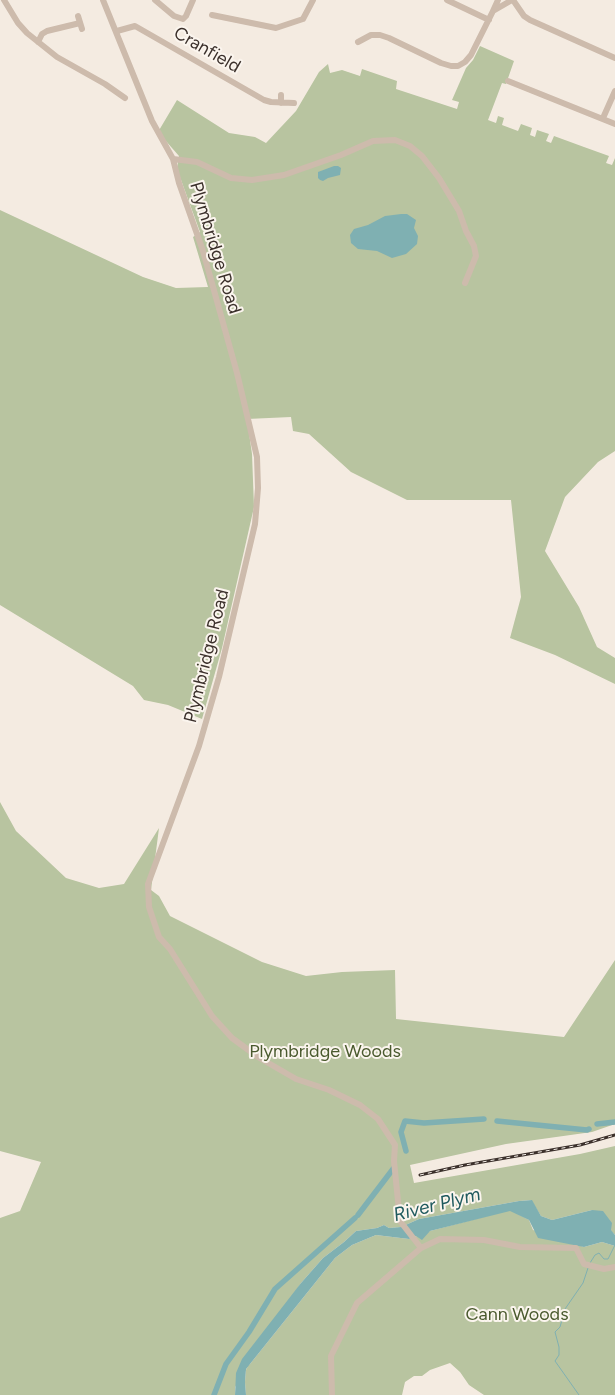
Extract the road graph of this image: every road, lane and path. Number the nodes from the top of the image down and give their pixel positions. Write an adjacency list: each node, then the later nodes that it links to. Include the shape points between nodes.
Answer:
1 (4, 0): 14 (street, via 18,23)
2 (103, 0): 13 (street, Plymbridge Road)
3 (155, 0): 4 (street, via 174,16 183,19)
4 (193, 0)
5 (313, 0): 10 (street, via 303,19 276,28)
6 (448, 0): 11 (street)
7 (498, 0): 9 (street)
8 (512, 0): 9 (street); 16 (street, via 530,20)
9 (493, 11): 11 (street)
10 (212, 15)
11 (488, 20): 15 (street, via 471,55 458,66 451,66 380,35 371,35)
12 (80, 23): 14 (street, via 47,31)
13 (117, 30): 21 (street, Cranfield, via 135,26 142,29 264,100); 25 (street, Plymbridge Road, via 152,122)
14 (38, 42): 20 (street)
15 (358, 42)
16 (615, 58)
17 (508, 81): 23 (street)
18 (615, 91): 23 (street)
19 (281, 95): 21 (street)
20 (125, 98)
21 (281, 103): 22 (street, Cranfield)
22 (294, 103)
23 (603, 118): 24 (street)
24 (615, 124)
25 (173, 159): 26 (street, via 197,162 231,178 252,180 284,175 373,141 395,140 410,146 439,178 459,211 474,246 476,256); 27 (street, Plymbridge Road, via 237,373 257,457 258,488 255,524 219,676 199,746 148,884 149,907 159,937 212,1016 232,1038 296,1079 360,1105 378,1119 395,1144 400,1222)
26 (465, 283)
27 (421, 1248): 28 (street, via 440,1239 484,1240 520,1247 576,1248 584,1264 604,1269); 29 (street, via 357,1303 331,1356)
28 (615, 1267)
29 (332, 1395)

